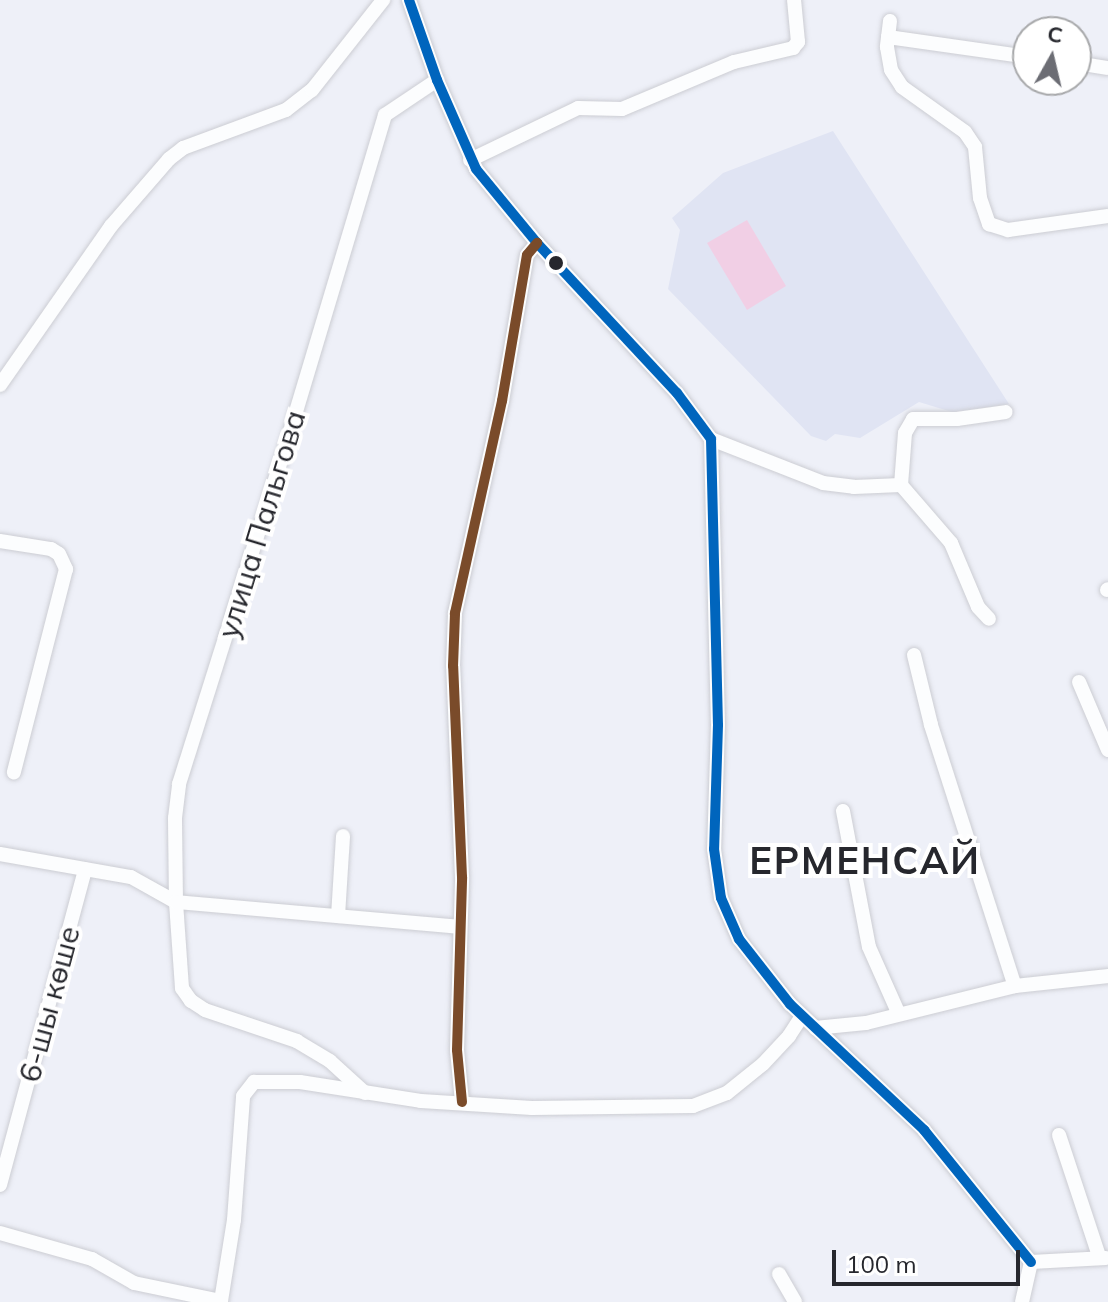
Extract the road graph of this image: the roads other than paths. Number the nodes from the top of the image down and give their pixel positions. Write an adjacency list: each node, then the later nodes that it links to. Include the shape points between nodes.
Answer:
1 (383, 0): 11 (street, via 312,90 286,110 183,148 169,159 108,230)
2 (409, 0): 7 (street)
3 (794, 0): 8 (street, via 798,42 793,48 734,62 622,109 578,108)
4 (890, 21): 5 (street)
5 (888, 37): 6 (street); 9 (street, via 891,70 902,87 965,132 975,147 980,198 989,224 1008,230)
6 (1012, 55)
7 (437, 80): 8 (street); 25 (street, улица Пальгова, via 385,115 179,784)
8 (470, 160): 10 (street)
9 (1108, 216)
10 (537, 243): 13 (street, via 677,393); 27 (street, via 527,255 502,401 455,613)
11 (0, 385)
12 (1006, 412): 14 (street, via 913,419 905,433)
13 (711, 439): 14 (street, via 823,483); 31 (street, via 718,725 712,818 721,898 739,939)
14 (901, 485): 16 (street, via 951,543 978,607)
15 (0, 541): 20 (street, via 51,549 66,569)
16 (989, 619)
17 (914, 655): 29 (street, via 931,725)
18 (1079, 682): 19 (street)
19 (1108, 750)
20 (14, 772)
21 (843, 811): 30 (street, via 869,947)
22 (343, 836): 26 (street)
23 (0, 854): 24 (street)
24 (85, 869): 25 (street, via 131,877); 36 (street, 6-шы көше)
25 (176, 902): 26 (street); 33 (street, улица Пальгова, via 182,988 191,1001 297,1041 330,1061)
26 (338, 916): 27 (street)
27 (460, 927): 34 (street, via 457,1050)
28 (1108, 976): 29 (street)
29 (1015, 986): 30 (street)
30 (898, 1012): 32 (street, via 866,1023)
31 (802, 1016): 32 (street); 34 (street, via 763,1064 727,1093 693,1106 532,1108)
32 (815, 1028): 39 (street, via 924,1130)
33 (365, 1093): 34 (street); 37 (street, via 254,1082 243,1096 234,1220 221,1301 134,1283 92,1259)
34 (462, 1102)
35 (1059, 1135): 38 (street)
36 (0, 1185)
37 (0, 1233)
38 (1104, 1257): 39 (street)
39 (1031, 1262): 42 (street)
40 (779, 1274): 41 (street)
41 (795, 1302)
42 (1022, 1302)

